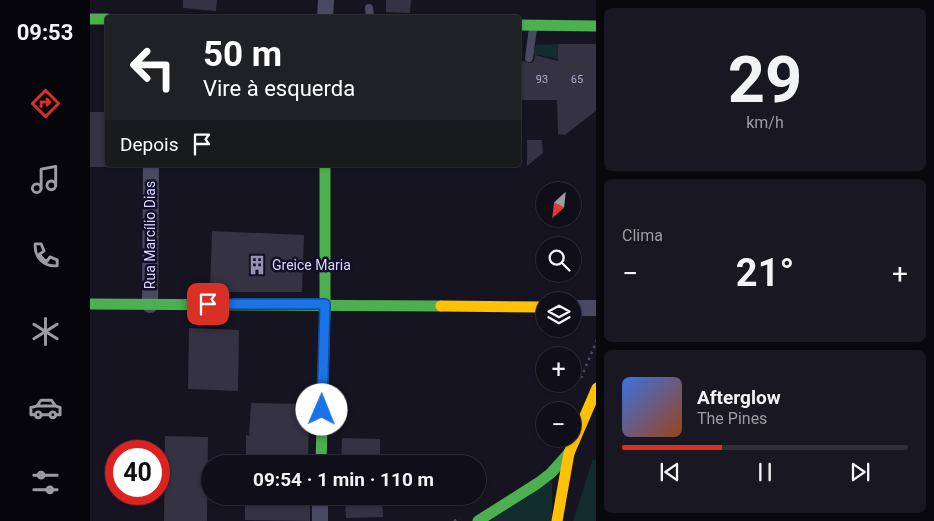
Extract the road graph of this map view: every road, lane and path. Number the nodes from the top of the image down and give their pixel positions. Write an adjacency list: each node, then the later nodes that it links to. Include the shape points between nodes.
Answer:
1 (326, 0): 3 (street)
2 (369, 8): 4 (lane)
3 (326, 15)
4 (370, 15)
5 (90, 19): 6 (street)
6 (105, 19)
7 (521, 25): 8 (street)
8 (533, 25): 9 (street); 10 (lane)
9 (596, 26)
10 (529, 58)
11 (151, 167): 15 (street, Rua Marcílio Dias)
12 (325, 167): 14 (street)
13 (90, 304): 15 (street)
14 (325, 304): 15 (street); 16 (street); 23 (street)
15 (150, 305)
16 (536, 307)
17 (581, 308): 18 (street)
18 (596, 308)
19 (596, 340): 20 (path)
20 (581, 380)
21 (596, 388): 22 (street)
22 (569, 453): 26 (street, via 551,473); 27 (street)
23 (321, 455)
24 (320, 505): 25 (street)
25 (320, 521)
26 (478, 521)
27 (557, 521)

